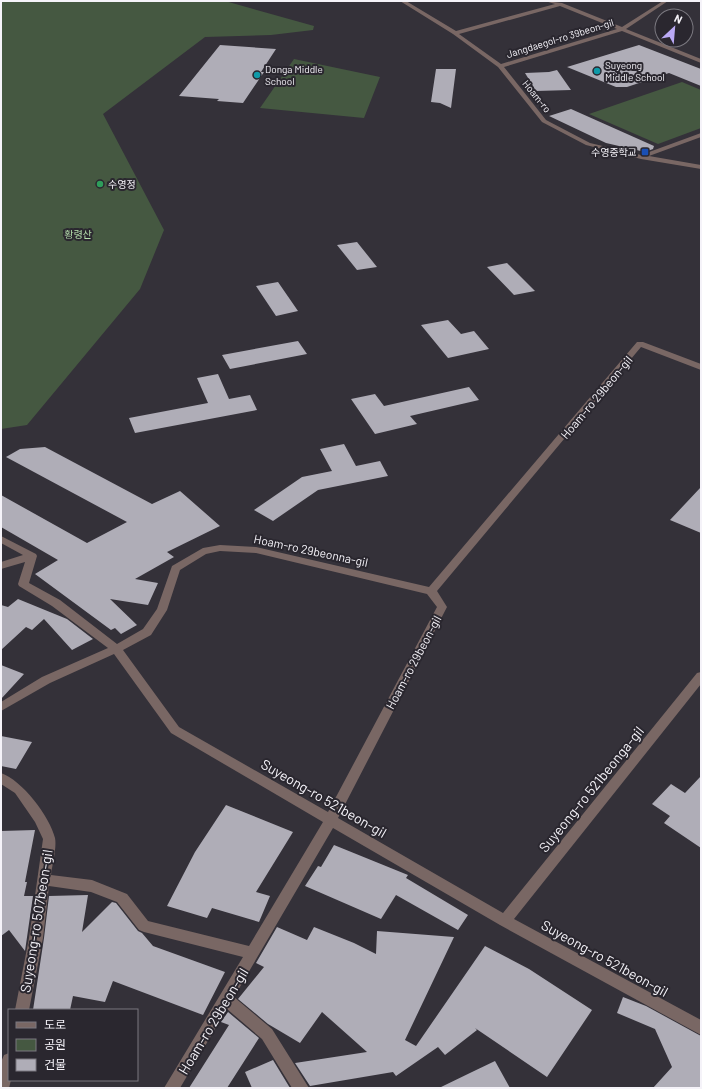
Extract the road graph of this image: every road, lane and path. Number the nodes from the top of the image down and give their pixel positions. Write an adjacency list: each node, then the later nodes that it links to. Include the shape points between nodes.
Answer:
1 (402, 1): 7 (street, Hoam-ro)
2 (547, 1): 5 (street)
3 (566, 1): 5 (street)
4 (666, 1): 6 (street, Jangdaegol-ro 39beon-gil)
5 (560, 4): 6 (street); 7 (street)
6 (622, 29): 8 (street); 9 (street, Jangdaegol-ro 39beon-gil)
7 (454, 32): 9 (street, Hoam-ro)
8 (699, 59)
9 (500, 66): 11 (street, Hoam-ro, via 544,121 588,144)
10 (701, 135): 11 (street)
11 (641, 157): 12 (street, Hoam-ro)
12 (701, 167)
13 (701, 367): 17 (street, Hoam-ro 29beon-gil, via 640,344)
14 (1, 539): 15 (street)
15 (32, 556): 16 (street); 18 (street, Suyeong-ro 521beon-gil, via 24,584 56,603)
16 (1, 566)
17 (431, 591): 18 (street, Hoam-ro 29beonna-gil, via 256,550 220,548 203,551 176,568 162,610 147,632); 22 (street, Hoam-ro 29beon-gil, via 442,607)
18 (116, 649): 20 (street, via 46,680); 22 (street, Suyeong-ro 521beon-gil, via 175,730)
19 (701, 676): 24 (street, Suyeong-ro 521beonga-gil)
20 (1, 707)
21 (1, 778): 23 (street, Suyeong-ro 507beon-gil, via 19,790 40,819 49,839)
22 (331, 820): 24 (street, Suyeong-ro 521beon-gil); 25 (street, Hoam-ro 29beon-gil)
23 (43, 880): 25 (street, Hoam-ro 29beon-gil, via 92,886 122,898 144,926); 27 (street, Suyeong-ro 507beon-gil, via 36,938)
24 (505, 921): 28 (street, Suyeong-ro 521beon-gil)
25 (252, 953): 26 (street, Hoam-ro 29beon-gil)
26 (226, 999): 31 (street, Hoam-ro 29beon-gil); 32 (street, via 267,1034)
27 (22, 1009)
28 (701, 1028)
29 (8, 1064): 30 (street)
30 (1, 1088)
31 (172, 1088)
32 (301, 1088)

